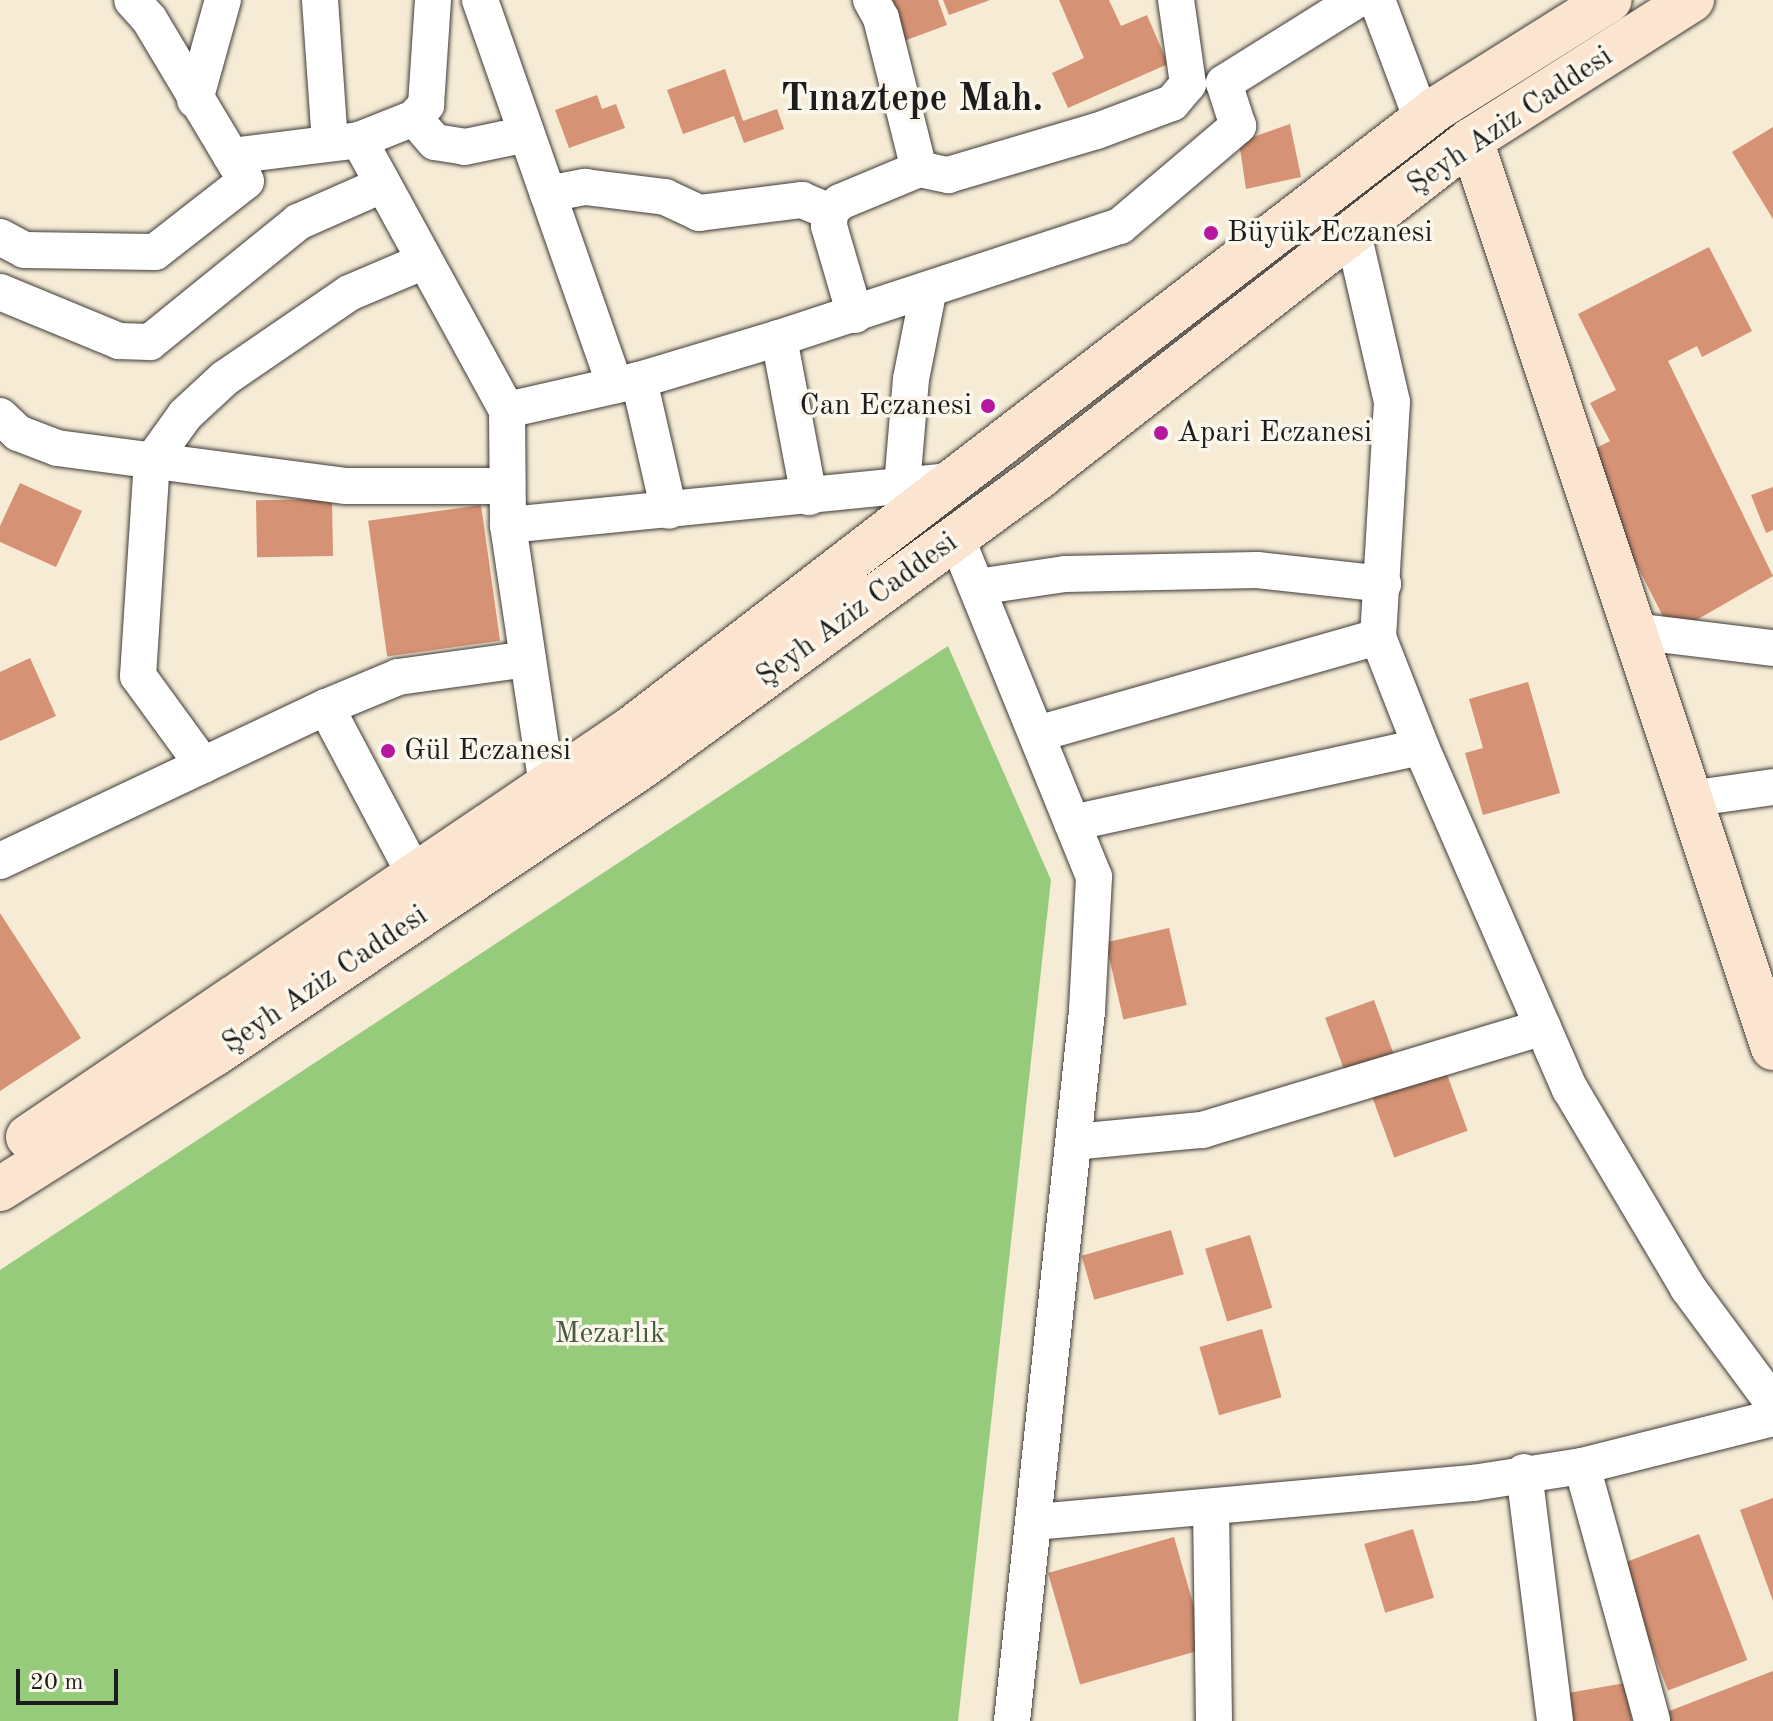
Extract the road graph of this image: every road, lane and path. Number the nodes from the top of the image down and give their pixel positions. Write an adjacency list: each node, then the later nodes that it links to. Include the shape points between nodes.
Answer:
1 (132, 0): 12 (street, via 149,19)
2 (223, 0): 12 (street)
3 (320, 0): 17 (street)
4 (433, 0): 13 (street, via 426,105)
5 (480, 0): 15 (street)
6 (871, 0): 19 (street, via 881,18)
7 (1176, 0): 19 (street, via 1188,84 1172,103 948,175)
8 (1357, 0): 27 (street, via 1224,83 1238,126 1120,226)
9 (1377, 0): 14 (street)
10 (1610, 0): 14 (main road, Şeyh Aziz Caddesi)
11 (1692, 0): 16 (main road, Şeyh Aziz Caddesi)
12 (195, 100): 18 (street)
13 (414, 118): 15 (street, via 435,142 465,147); 17 (street)
14 (1422, 120): 34 (main road, Şeyh Aziz Caddesi)
15 (527, 134): 21 (street)
16 (1471, 140): 23 (main road, Şeyh Aziz Caddesi); 43 (main road)
17 (344, 142): 18 (street); 20 (street)
18 (231, 156): 24 (street, via 246,181 155,252 24,250)
19 (919, 169): 22 (street, via 840,202)
20 (382, 185): 25 (street); 26 (street, via 298,222 150,342 119,341)
21 (548, 194): 22 (street, via 585,187 665,197 699,213 802,200); 30 (street)
22 (830, 212): 28 (street, via 829,226)
23 (1353, 233): 40 (main road, Şeyh Aziz Caddesi); 41 (street, via 1392,402)
24 (0, 237)
25 (422, 262): 31 (street); 33 (street, via 349,293 225,378 185,415)
26 (0, 292)
27 (928, 293): 28 (street); 36 (street, via 911,379)
28 (855, 315): 29 (street)
29 (779, 338): 30 (street); 37 (street)
30 (627, 382): 31 (street); 38 (street)
31 (507, 410): 35 (street)
32 (0, 416): 33 (street, via 18,433 57,448)
33 (152, 461): 35 (street, via 347,486); 50 (street, via 138,676)
34 (948, 481): 36 (street); 51 (main road, Şeyh Aziz Caddesi, via 632,728)
35 (507, 486): 39 (street)
36 (902, 486): 37 (street)
37 (809, 497): 38 (street)
38 (669, 511): 39 (street)
39 (508, 525): 46 (street)
40 (956, 537): 42 (street); 60 (main road, Şeyh Aziz Caddesi, via 644,765 213,1055)
41 (1383, 584): 42 (street, via 1257,570 1065,574); 44 (street)
42 (977, 587): 48 (street)
43 (1634, 631): 45 (street); 53 (main road)
44 (1378, 637): 48 (street); 49 (street)
45 (1773, 648)
46 (528, 659): 47 (street, via 398,677); 51 (street)
47 (326, 707): 50 (street); 56 (street)
48 (1037, 734): 54 (street)
49 (1421, 747): 54 (street); 57 (street)
50 (203, 765): 55 (street)
51 (547, 786): 56 (main road, Şeyh Aziz Caddesi)
52 (1773, 787): 53 (street)
53 (1689, 799): 58 (main road)
54 (1072, 823): 59 (street, via 1094,877)
55 (1, 858)
56 (415, 875): 60 (main road, Şeyh Aziz Caddesi)
57 (1543, 1027): 59 (street, via 1202,1130); 61 (street, via 1570,1089 1688,1288)
58 (1773, 1048)
59 (1074, 1142): 66 (street)
60 (3, 1175)
61 (1773, 1403)
62 (1773, 1418): 63 (street)
63 (1582, 1466): 64 (street); 70 (street)
64 (1524, 1472): 65 (street, via 1473,1483); 69 (street)
65 (1211, 1507): 66 (street); 68 (street)
66 (1035, 1522): 67 (street)
67 (1012, 1721)
68 (1214, 1721)
69 (1555, 1721)
70 (1652, 1721)

